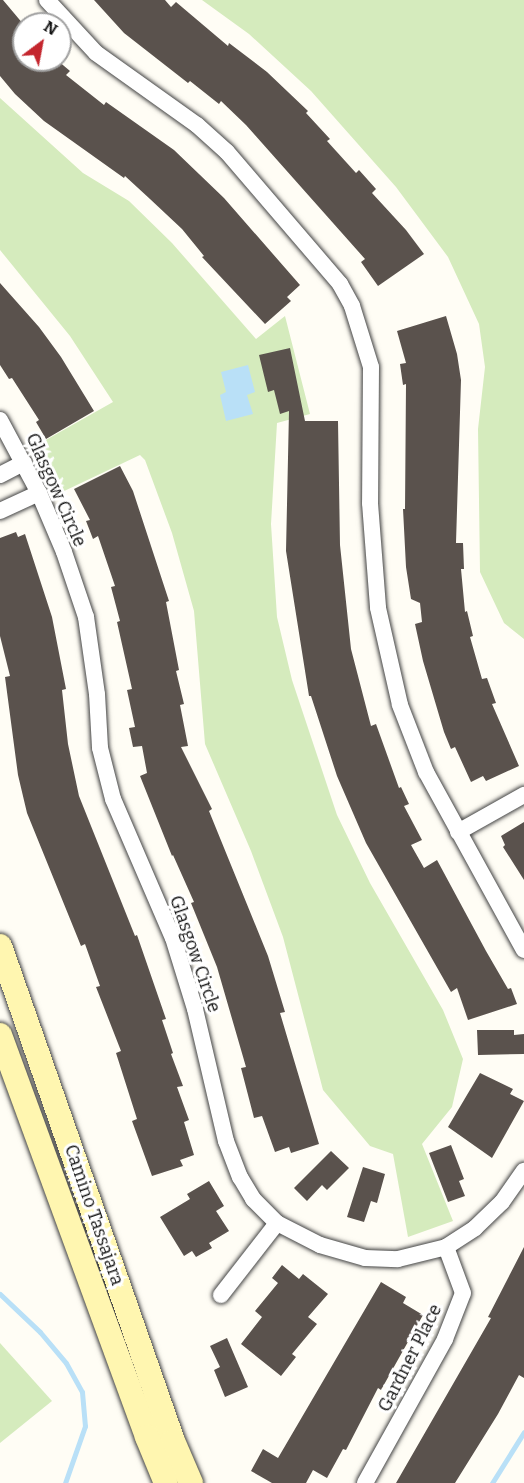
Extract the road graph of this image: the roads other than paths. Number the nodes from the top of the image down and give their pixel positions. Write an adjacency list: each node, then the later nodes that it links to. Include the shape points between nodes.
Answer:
1 (47, 0): 8 (street, via 96,53 197,125 227,152 340,284 352,306 371,366 370,503 378,608 400,705 426,772)
2 (0, 420): 3 (street, Glasgow Circle)
3 (24, 463): 4 (street); 5 (street, Glasgow Circle)
4 (0, 475)
5 (39, 493): 6 (street); 13 (street, Glasgow Circle, via 86,617 100,748 112,799 173,938 195,1009 226,1141 240,1177 253,1199)
6 (0, 511)
7 (524, 795): 8 (street)
8 (458, 832): 10 (street)
9 (0, 946): 17 (main road, Camino Tassajara)
10 (524, 950)
11 (0, 1035): 16 (main road, Camino Tassajara)
12 (524, 1172): 14 (street, Glasgow Circle, via 496,1209)
13 (277, 1223): 14 (street, Glasgow Circle, via 320,1245 365,1258 398,1259); 15 (street)
14 (446, 1247): 18 (street, Gardner Place, via 463,1293 445,1339)
15 (221, 1295)
16 (166, 1483)
17 (191, 1483)
18 (365, 1483)

